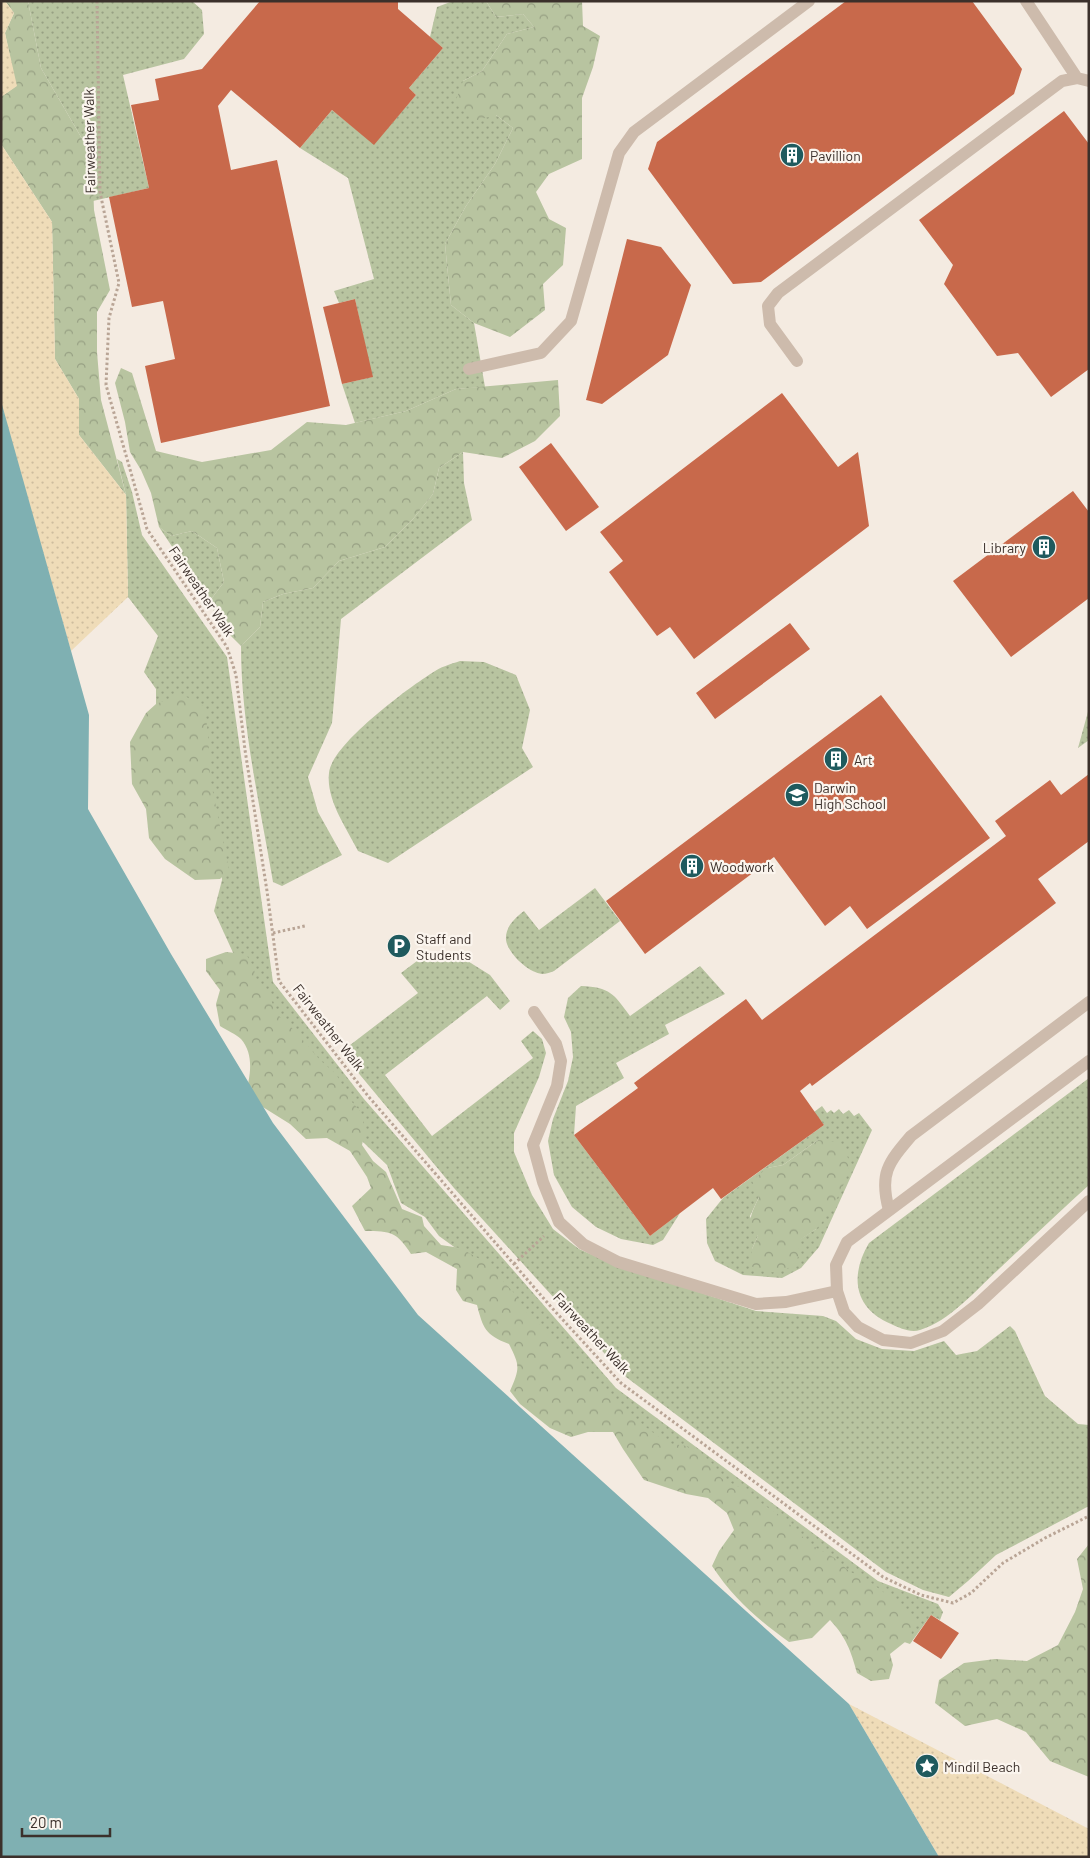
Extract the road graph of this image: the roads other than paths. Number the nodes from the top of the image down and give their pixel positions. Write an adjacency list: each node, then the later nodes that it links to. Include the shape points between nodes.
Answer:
1 (810, 1): 5 (street, via 634,132 619,153 571,322 542,353)
2 (1026, 1): 3 (street)
3 (1083, 80): 4 (street, via 1062,82 778,293 768,306 770,324)
4 (797, 361)
5 (469, 369)
6 (1089, 1002): 10 (street, via 911,1136 890,1164 885,1177 884,1192)
7 (534, 1012): 11 (street, via 556,1044 561,1061 557,1086 534,1145 543,1182 559,1222 583,1244 618,1262 756,1304 786,1302)
8 (1089, 1061): 10 (street)
9 (1089, 1201): 11 (street, via 978,1304 943,1331 911,1343 883,1340 858,1327 844,1312)
10 (889, 1210): 11 (street, via 847,1242 836,1265)
11 (837, 1291)

